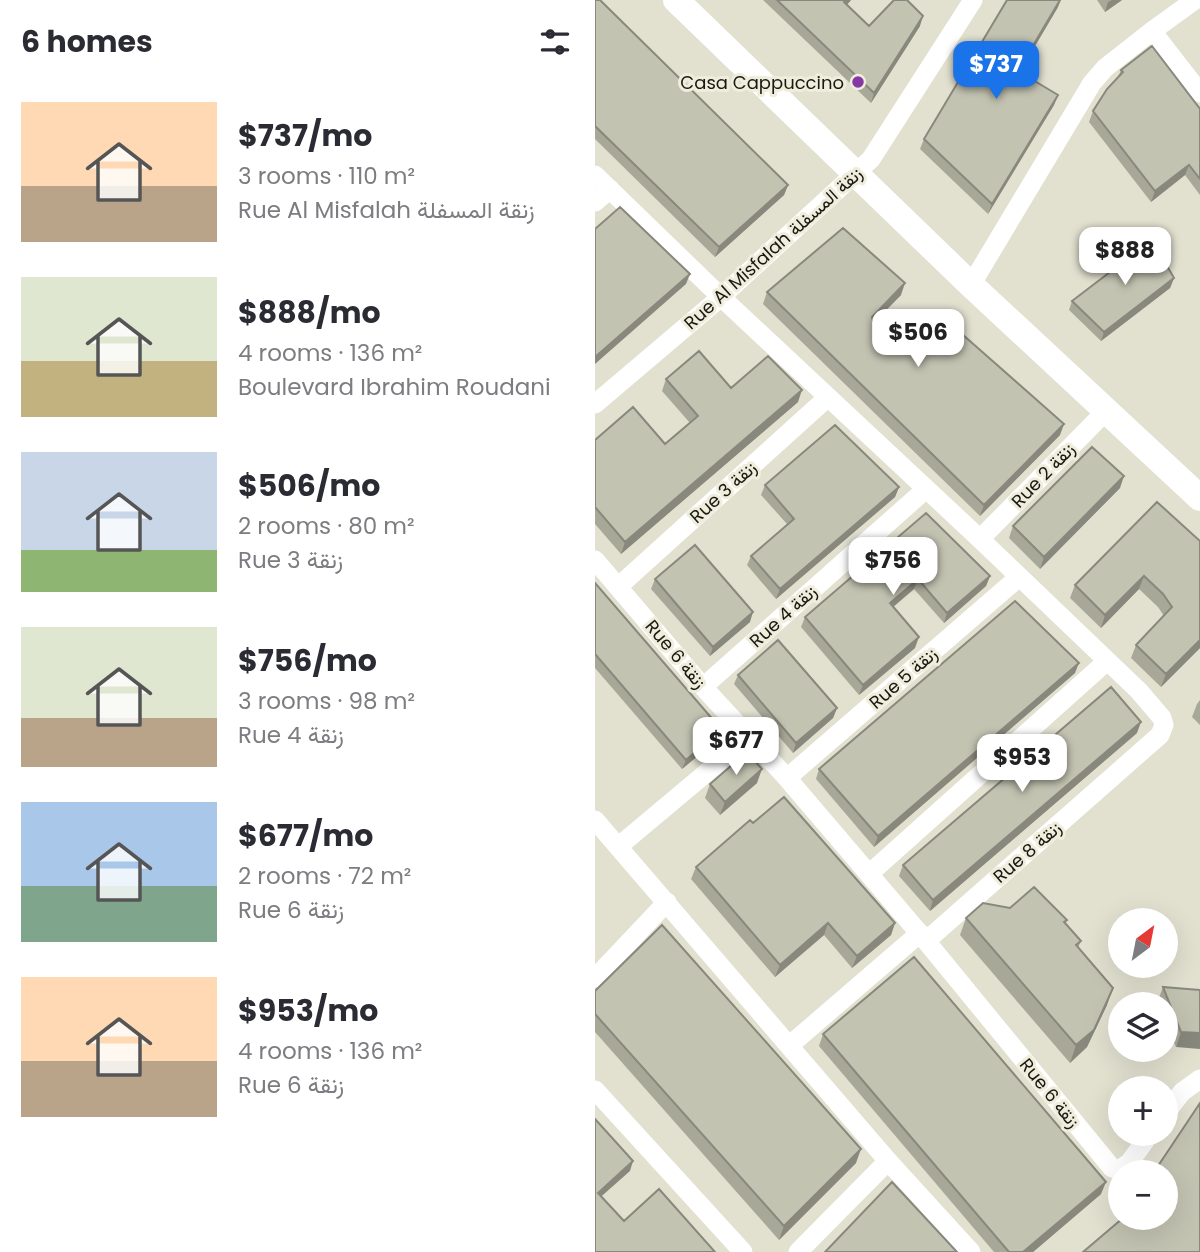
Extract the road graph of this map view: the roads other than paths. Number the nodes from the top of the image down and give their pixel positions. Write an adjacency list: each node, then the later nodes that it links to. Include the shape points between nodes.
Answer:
1 (676, 0): 6 (street)
2 (974, 0): 6 (street, Rue Al Misfalah زنقة المسفلة, via 883,142)
3 (1195, 0): 4 (street)
4 (1152, 31): 5 (street); 9 (street, via 1092,83)
5 (1200, 93)
6 (856, 174): 9 (street); 10 (street, Rue Al Misfalah زنقة المسفلة)
7 (595, 175): 8 (street)
8 (602, 196): 10 (street)
9 (971, 285): 13 (street)
10 (721, 297): 11 (street); 12 (street, Rue Al Misfalah زنقة المسفلة)
11 (827, 398): 14 (street); 19 (street, Rue 3 زنقة)
12 (595, 404)
13 (1106, 411): 15 (street); 16 (street, Rue 2 زنقة)
14 (926, 489): 16 (street); 21 (street, Rue 4 زنقة)
15 (1200, 498)
16 (980, 538): 18 (street)
17 (595, 560): 19 (street, Rue 6 زنقة)
18 (1019, 577): 20 (street); 23 (street, Rue 5 زنقة)
19 (619, 586): 21 (street, Rue 6 زنقة)
20 (1106, 662): 26 (street); 28 (street, Rue 8 زنقة, via 1162,718 1160,735)
21 (703, 687): 22 (street, Rue 6 زنقة)
22 (749, 737): 23 (street, Rue 6 زنقة); 25 (street)
23 (787, 778): 26 (street, Rue 6 زنقة)
24 (595, 820): 25 (street)
25 (619, 846): 27 (street)
26 (869, 874): 28 (street, Rue 6 زنقة)
27 (667, 902): 29 (street); 30 (street)
28 (923, 937): 30 (street, Rue 8 زنقة); 34 (street, Rue 6 زنقة, via 1112,1168 1129,1163)
29 (595, 978)
30 (790, 1045): 35 (street)
31 (1200, 1079): 33 (street)
32 (595, 1090): 36 (street)
33 (1178, 1097)
34 (1141, 1146)
35 (888, 1161): 37 (street); 38 (street)
36 (743, 1252)
37 (798, 1252)
38 (971, 1252)

